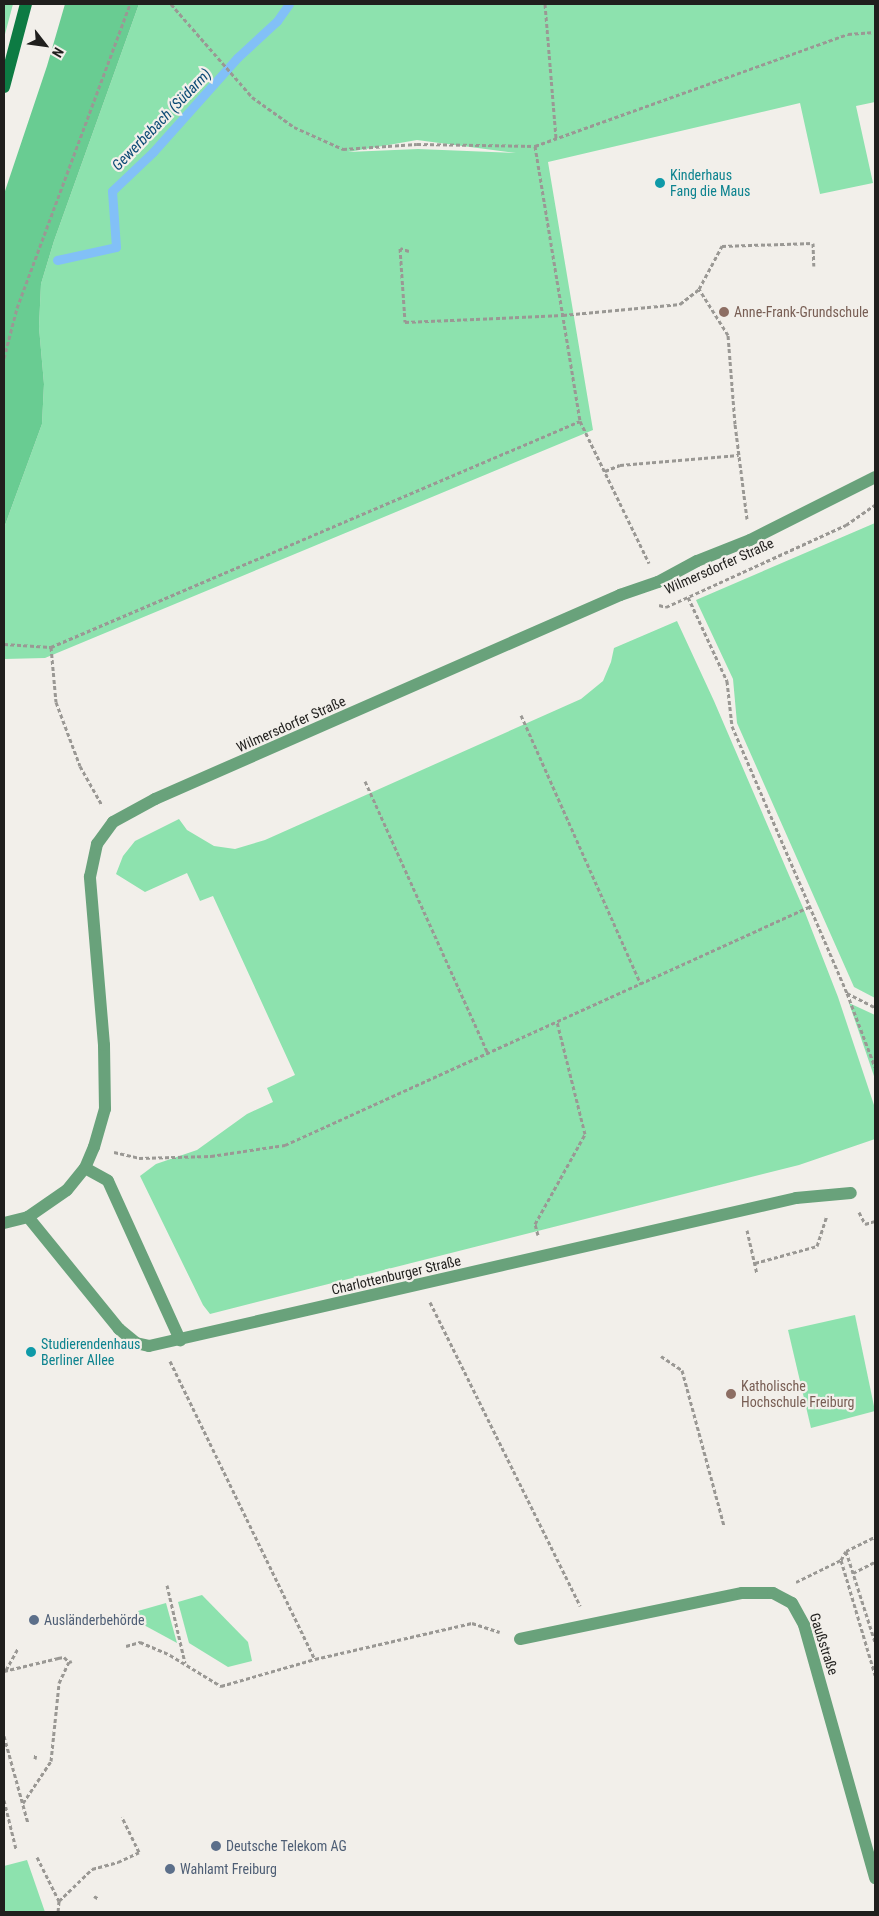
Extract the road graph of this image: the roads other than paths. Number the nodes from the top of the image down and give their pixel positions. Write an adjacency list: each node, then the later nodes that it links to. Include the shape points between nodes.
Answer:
1 (26, 4): 2 (main road)
2 (4, 87)
3 (875, 477): 4 (street, Wilmersdorfer Straße, via 658,582 620,595 155,798 113,822 97,844 90,877 104,1045 105,1109)
4 (85, 1168): 6 (street, Wilmersdorfer Straße, via 67,1190); 8 (street, via 108,1181)
5 (851, 1193): 8 (street, Charlottenburger Straße, via 796,1198)
6 (28, 1217): 7 (street); 8 (street, Charlottenburger Straße, via 127,1338 149,1346)
7 (4, 1223)
8 (180, 1340)
9 (520, 1639): 10 (street, Gaußstraße, via 742,1593 773,1593 792,1603 804,1625)
10 (875, 1878)

